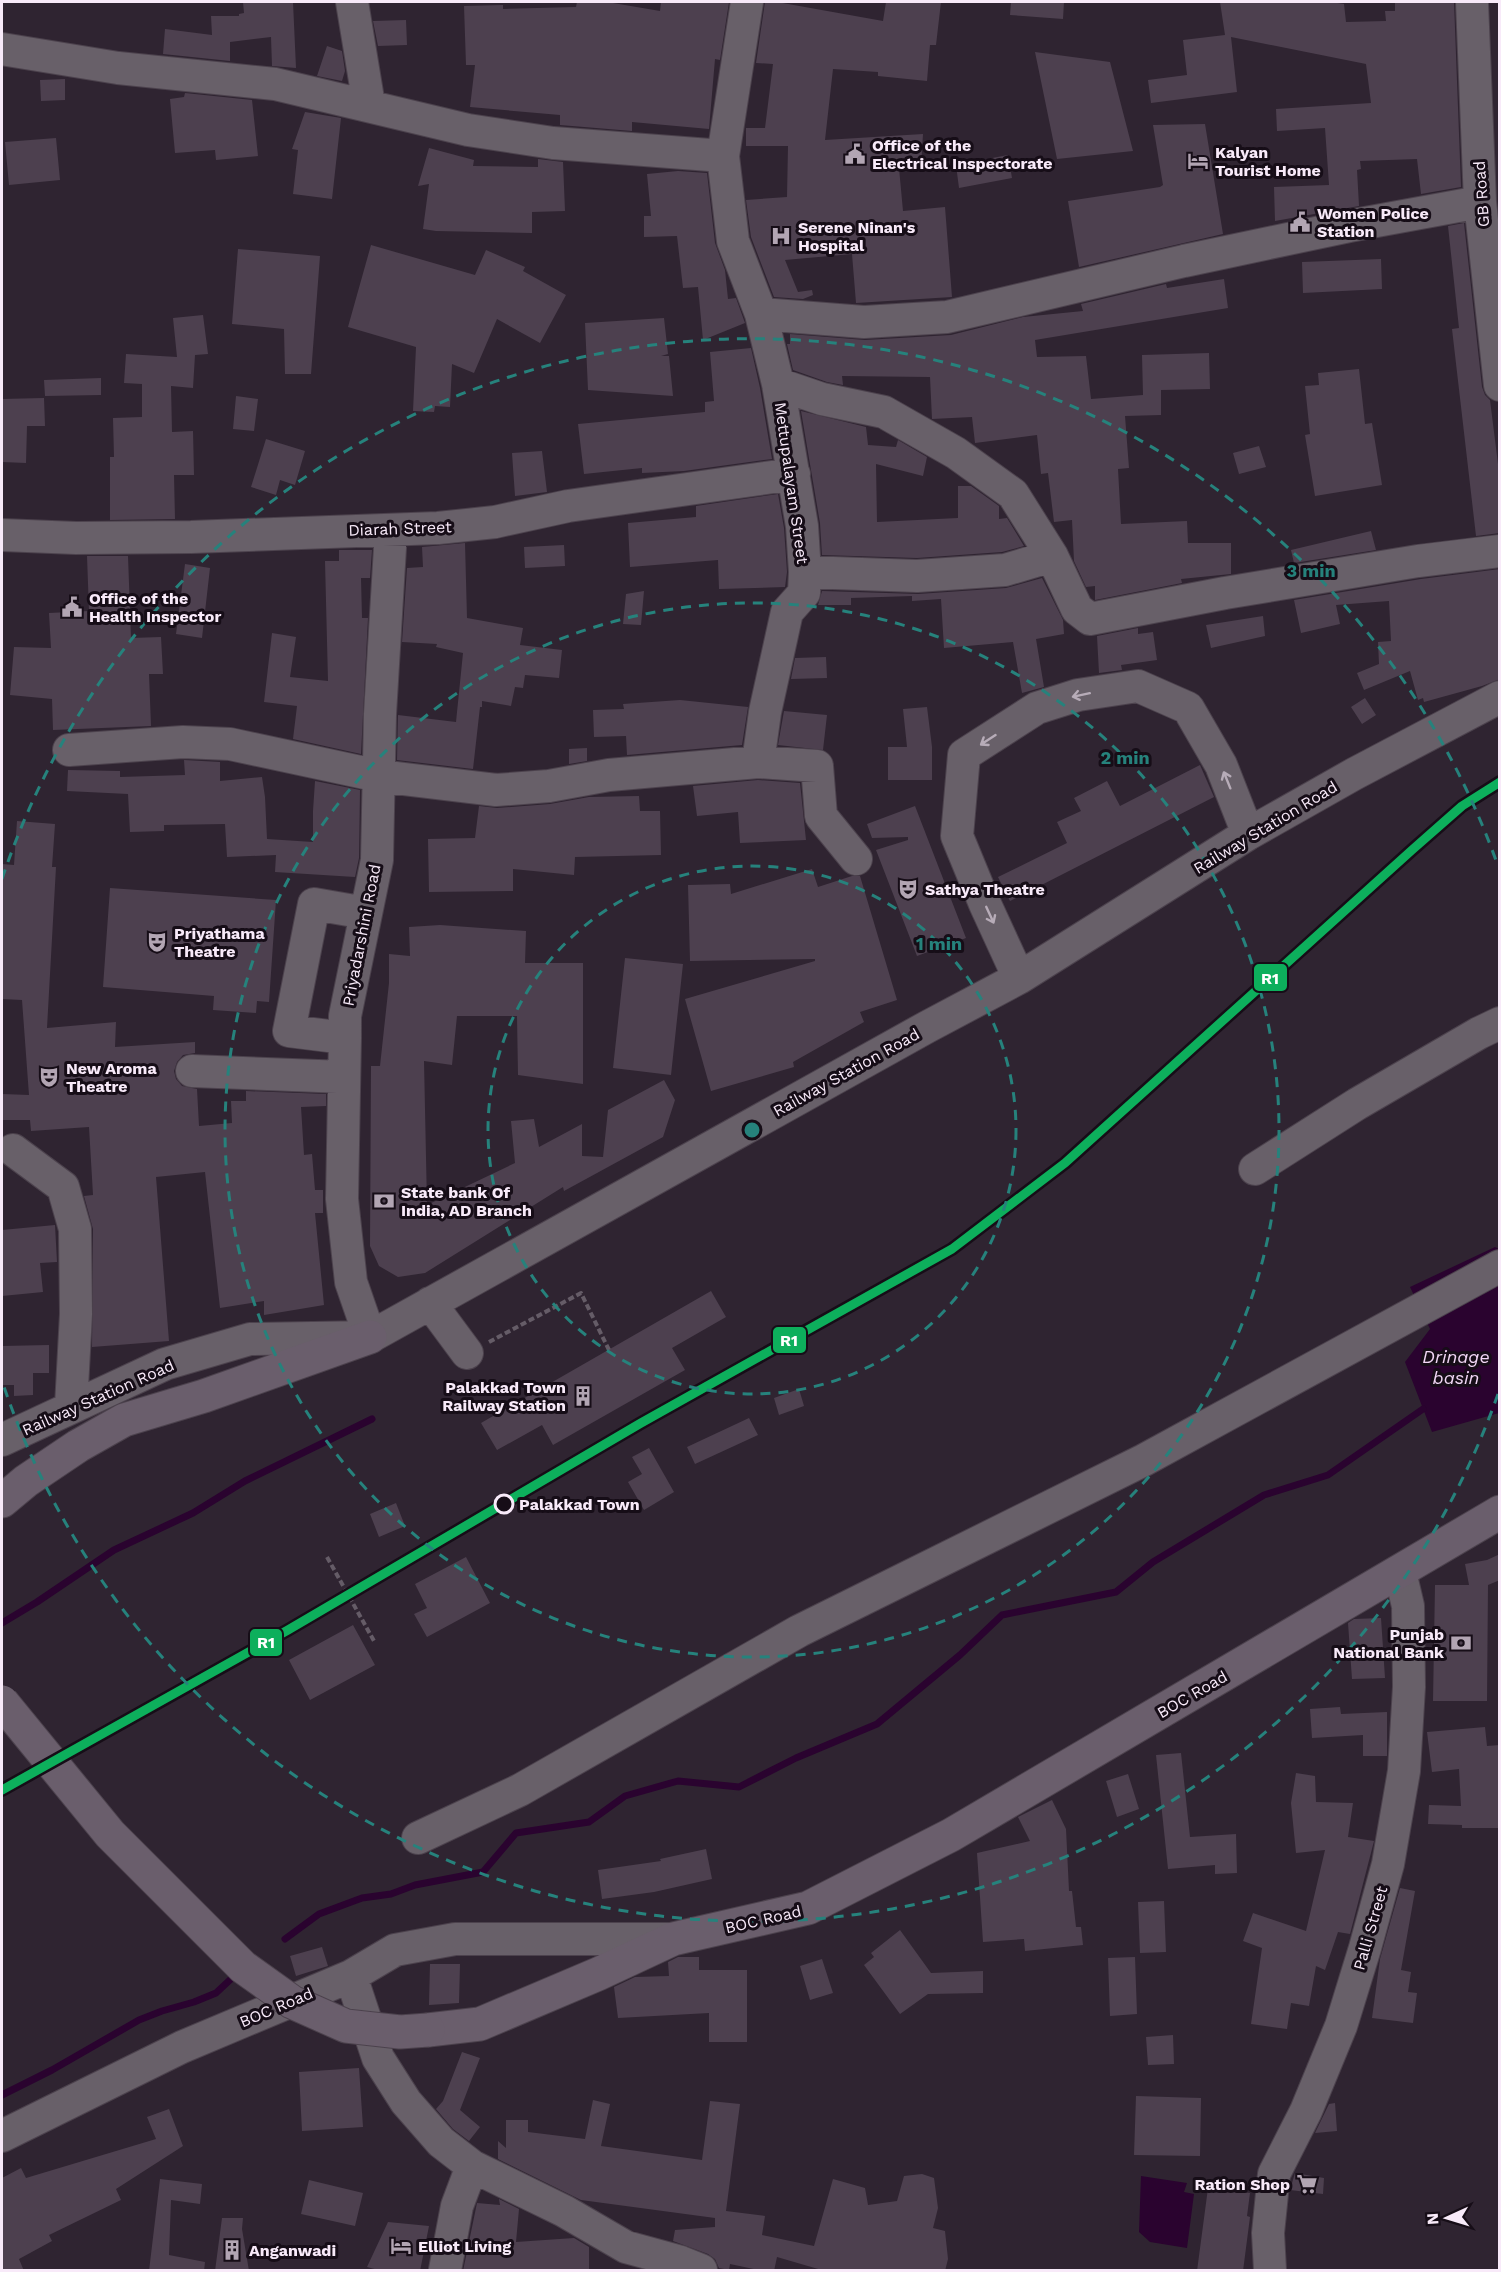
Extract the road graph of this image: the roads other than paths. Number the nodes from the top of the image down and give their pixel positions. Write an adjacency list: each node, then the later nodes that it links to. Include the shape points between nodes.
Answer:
1 (352, 2): 5 (street)
2 (747, 2): 6 (street, Mettupalayam Street)
3 (1472, 2): 7 (street, GB Road)
4 (2, 49): 5 (street, via 118,68 276,84)
5 (369, 105): 6 (street, via 468,130 553,143)
6 (723, 156): 8 (street, Mettupalayam Street, via 733,241)
7 (1480, 202): 8 (street, via 1184,261 947,317 864,322); 10 (street, GB Road)
8 (761, 314): 9 (street, Mettupalayam Street)
9 (778, 384): 11 (street, Mettupalayam Street); 15 (street, via 822,399 884,412 956,453 1013,494)
10 (1500, 386)
11 (794, 474): 12 (street, Diarah Street, via 568,506 495,522); 16 (street, Mettupalayam Street)
12 (391, 531): 13 (street, Diarah Street, via 76,538); 20 (street, Priyadarshini Road)
13 (2, 535)
14 (1500, 551): 15 (street, via 1236,591 1090,619 1077,609)
15 (1052, 556): 16 (street, via 1005,570 917,576)
16 (805, 572): 19 (street, Mettupalayam Street, via 804,593 787,612)
17 (1500, 697): 21 (street, Railway Station Road)
18 (69, 750): 20 (street, via 183,742 230,744)
19 (758, 762): 20 (street, via 496,790); 22 (street, via 817,766 821,816)
20 (379, 776): 23 (street, Priyadarshini Road, via 377,860)
21 (1248, 834): 24 (street, Railway Station Road); 24 (street, one-way to 24, via 1221,765 1188,708 1138,686 1078,695 1037,708 964,755 957,836)
22 (856, 859)
23 (366, 913): 26 (street, Priyadarshini Road, via 345,1016); 26 (street, via 314,904 290,1031)
24 (1019, 978): 32 (street, Railway Station Road)
25 (1500, 1023): 30 (street, via 1356,1104)
26 (345, 1038): 28 (street, Priyadarshini Road)
27 (192, 1071): 28 (street)
28 (344, 1077): 33 (street, Priyadarshini Road, via 342,1199 351,1282)
29 (13, 1150): 35 (street, via 63,1187 75,1229)
30 (1255, 1169)
31 (1500, 1266): 41 (street, via 1144,1460 799,1631 520,1790)
32 (430, 1303): 33 (street, Railway Station Road); 34 (street)
33 (370, 1337): 35 (street, Railway Station Road, via 250,1339 165,1364); 37 (main road, via 124,1420 78,1446)
34 (467, 1353)
35 (71, 1406): 36 (street, Railway Station Road)
36 (2, 1440)
37 (2, 1501)
38 (1500, 1512): 39 (main road, BOC Road)
39 (1400, 1572): 42 (main road, BOC Road, via 951,1835 808,1908); 49 (street, Palli Street, via 1408,1606 1409,1687 1404,1771 1388,1864 1341,2026 1306,2111 1274,2174 1268,2233)
40 (2, 1702): 42 (main road, bridge, via 110,1834 243,1967 292,2002 346,2026 400,2032 480,2024)
41 (418, 1838)
42 (673, 1939): 43 (street, BOC Road, via 455,1939 395,1950)
43 (351, 1976): 44 (street, BOC Road, via 182,2047); 45 (street, via 378,2058 406,2102 441,2142)
44 (2, 2136)
45 (472, 2166): 46 (street, via 564,2211); 47 (street, via 458,2206)
46 (624, 2259): 48 (street, via 681,2262)
47 (445, 2271)
48 (701, 2271)
49 (1270, 2271)

